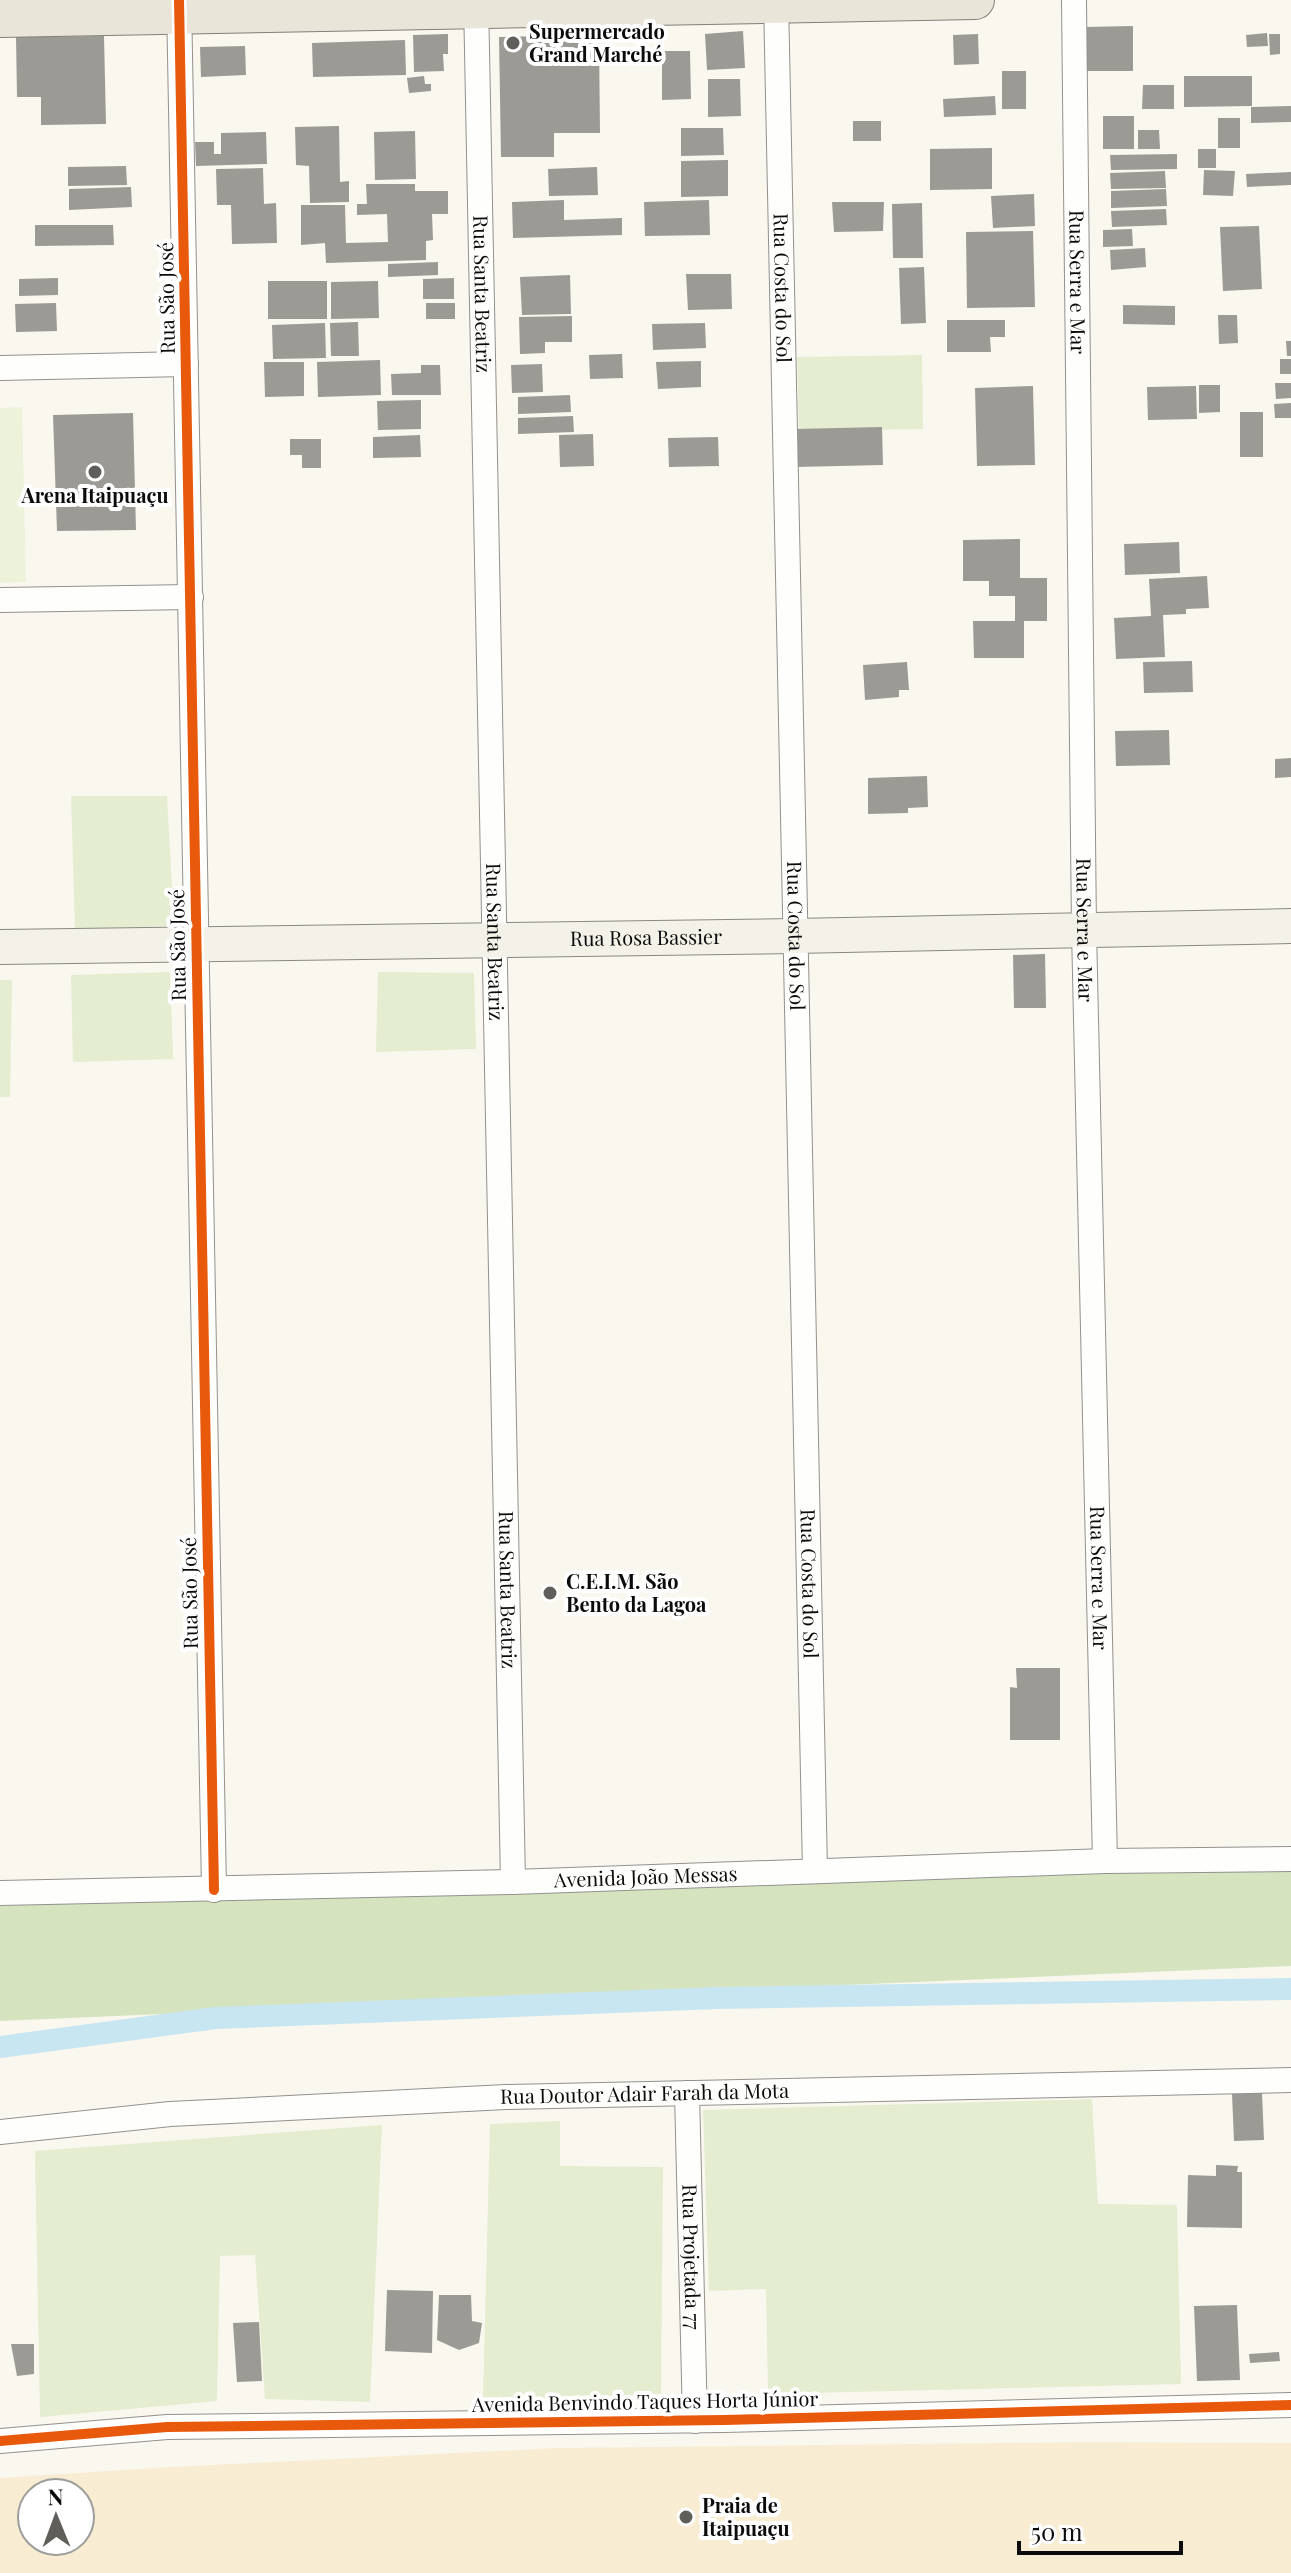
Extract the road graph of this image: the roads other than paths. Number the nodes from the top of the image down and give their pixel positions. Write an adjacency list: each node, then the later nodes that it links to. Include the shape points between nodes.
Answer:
1 (975, 0): 3 (main road)
2 (1074, 0): 12 (street, Rua Serra e Mar)
3 (776, 2): 4 (main road); 13 (street, Rua Costa do Sol)
4 (476, 4): 5 (main road); 14 (street, Rua Santa Beatriz)
5 (180, 6): 6 (main road); 7 (street, Rua São José)
6 (0, 18)
7 (186, 364): 8 (street); 9 (street, Rua São José)
8 (0, 368)
9 (191, 597): 10 (street); 15 (street, Rua São José)
10 (0, 600)
11 (1291, 926): 12 (street, Rua Rosa Bassier)
12 (1084, 930): 13 (street, Rua Rosa Bassier); 18 (street, Rua Serra e Mar)
13 (794, 936): 14 (street, Rua Rosa Bassier); 19 (street, Rua Costa do Sol)
14 (493, 941): 15 (street, Rua Rosa Bassier); 20 (street, Rua Santa Beatriz)
15 (196, 945): 16 (street, Rua Rosa Bassier); 21 (street, Rua São José)
16 (0, 947)
17 (1291, 1859): 18 (street, Avenida João Messas)
18 (1105, 1861): 19 (street, Avenida João Messas)
19 (815, 1871): 20 (street, Avenida João Messas)
20 (513, 1882): 21 (street, Avenida João Messas)
21 (214, 1890): 22 (street, Avenida João Messas)
22 (0, 1893)
23 (1291, 2080): 24 (street, Rua Doutor Adair Farah da Mota)
24 (687, 2093): 25 (street, Rua Doutor Adair Farah da Mota, via 170,2114); 27 (street, Rua Projetada 77)
25 (0, 2132)
26 (1291, 2405): 27 (street, Avenida Benvindo Taques Horta Júnior)
27 (695, 2421): 28 (street, Avenida Benvindo Taques Horta Júnior, via 167,2427)
28 (0, 2441)

